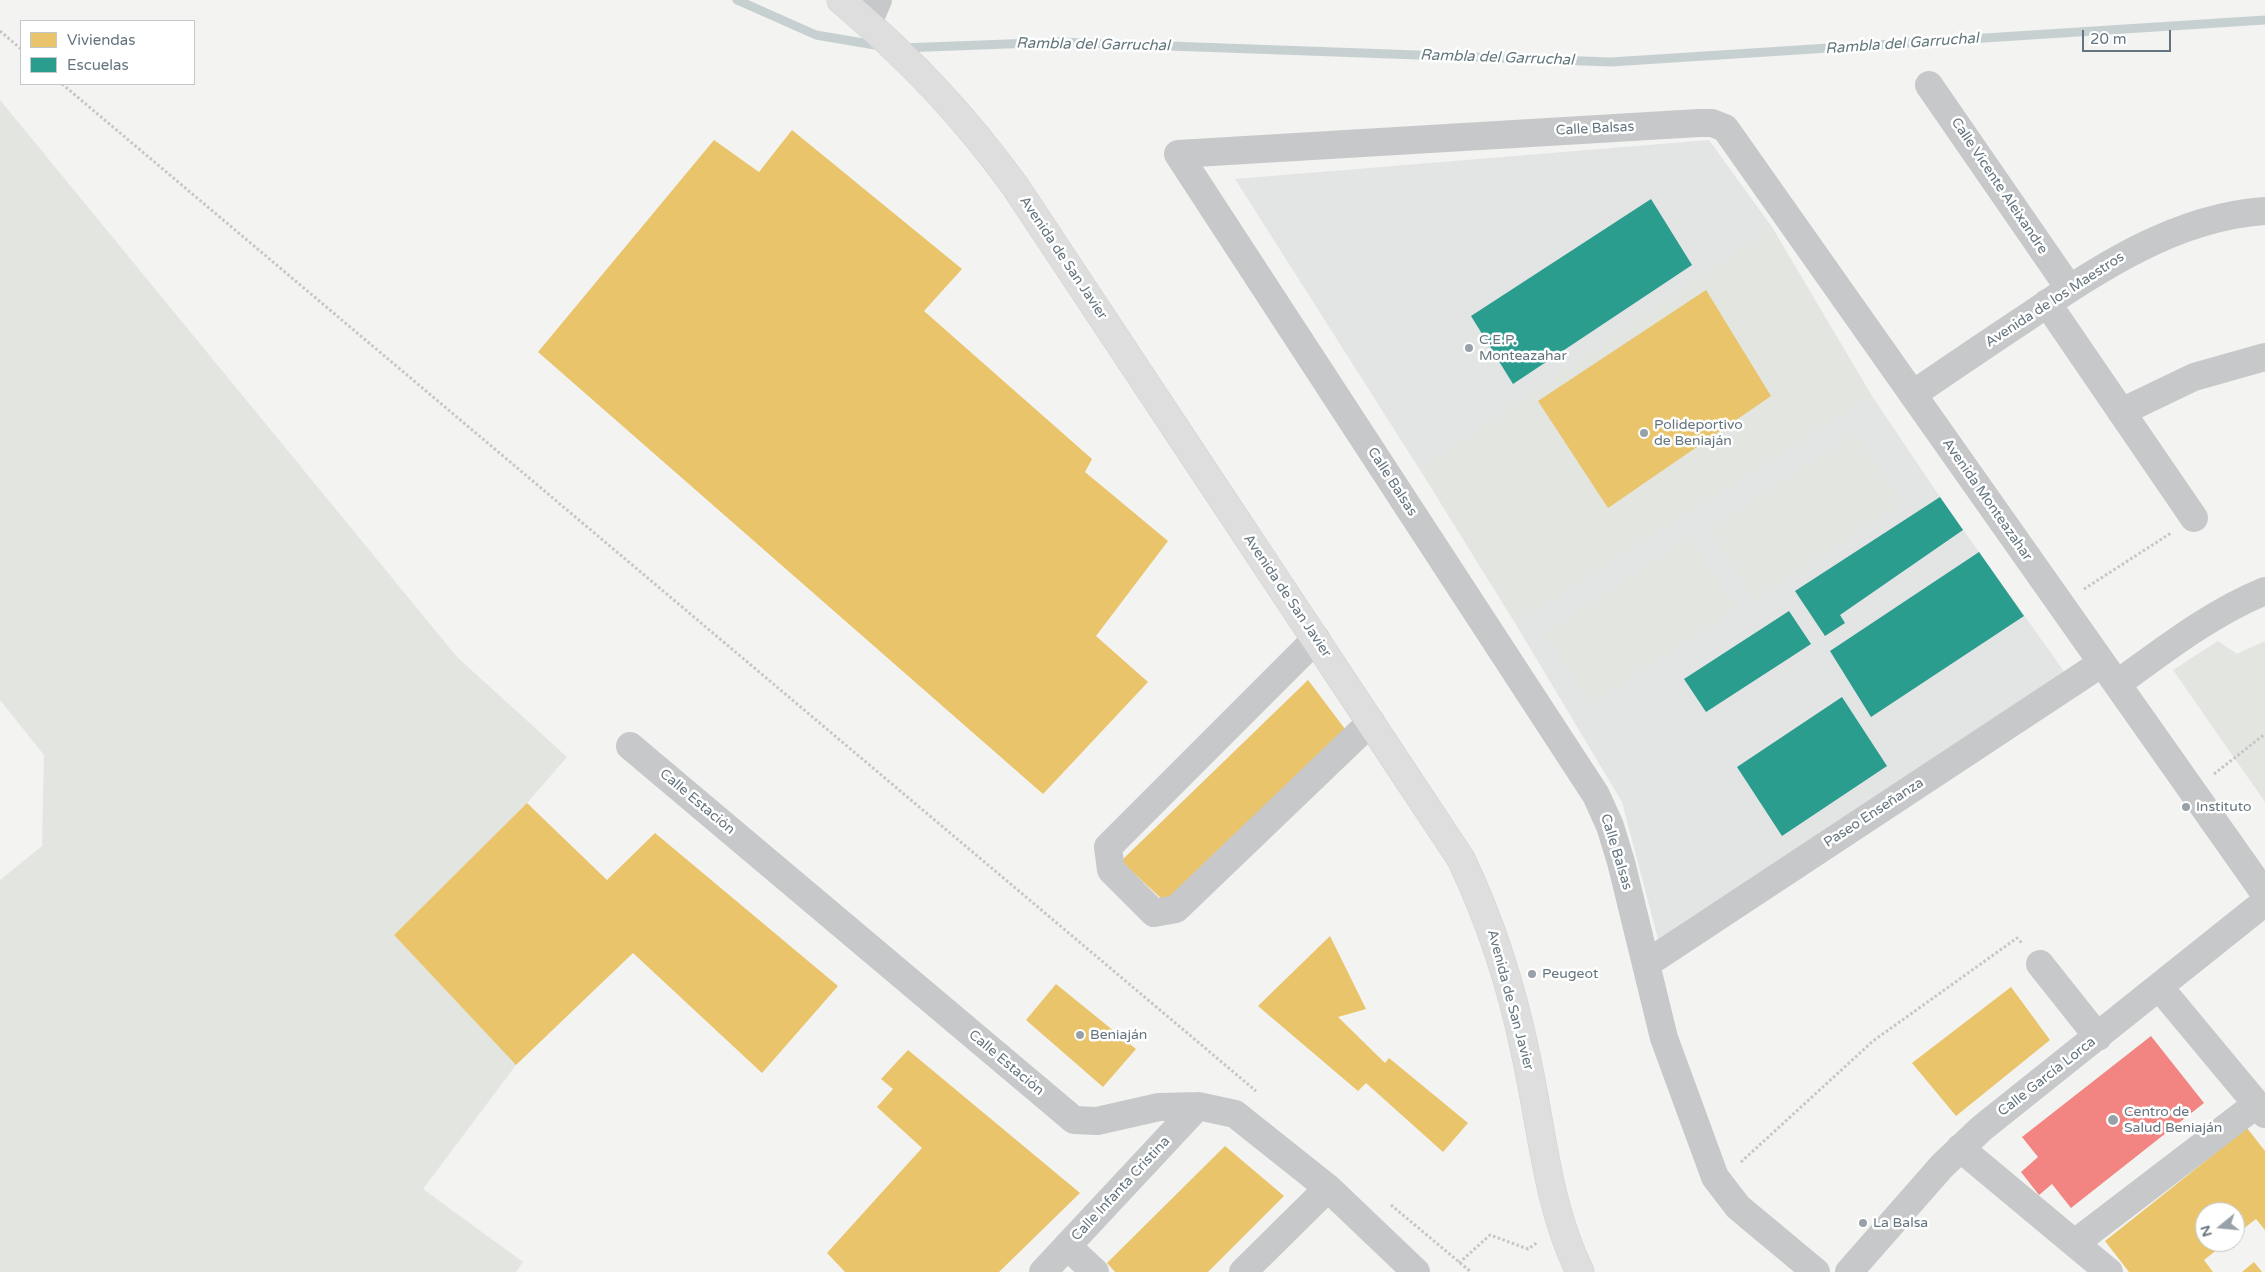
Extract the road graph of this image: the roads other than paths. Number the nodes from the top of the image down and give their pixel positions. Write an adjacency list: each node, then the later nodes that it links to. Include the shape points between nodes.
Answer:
1 (841, 0): 2 (main road, Avenida de San Javier)
2 (873, 12): 12 (main road, Avenida de San Javier, via 897,48 946,98 1015,186)
3 (1929, 85): 6 (street, Calle Vicente Aleixandre)
4 (1699, 123): 8 (street, Avenida Monteazahar, via 1712,123 1724,128 1734,139); 18 (street, Calle Balsas, via 1178,154 1596,795 1621,862)
5 (2265, 210): 6 (street, Avenida de los Maestros, via 2224,217 2166,235)
6 (2058, 296): 8 (street, Avenida de los Maestros); 9 (street, Calle Vicente Aleixandre)
7 (2265, 357): 9 (street, via 2194,377)
8 (1912, 394): 13 (street, Avenida Monteazahar)
9 (2121, 412): 10 (street, Calle Vicente Aleixandre)
10 (2194, 518)
11 (2265, 591): 13 (street, Paseo Enseñanza)
12 (1316, 639): 14 (main road, Avenida de San Javier); 14 (street, via 1108,847 1110,870 1154,913 1176,909)
13 (2109, 673): 16 (street, Avenida Monteazahar); 18 (street, Paseo Enseñanza)
14 (1371, 722): 32 (main road, Avenida de San Javier, via 1461,859 1493,934 1517,1017 1562,1227)
15 (630, 746): 22 (street, Calle Estación, via 1074,1120 1097,1121 1159,1107)
16 (2265, 894)
17 (2265, 902): 20 (street, Calle García Lorca)
18 (1646, 964): 33 (street, Calle Balsas, via 1664,1038 1718,1182 1738,1207)
19 (2040, 964): 21 (street)
20 (2160, 988): 21 (street, Calle García Lorca); 23 (street)
21 (2098, 1037): 24 (street, Calle García Lorca)
22 (1198, 1106): 25 (street, Calle Estación, via 1235,1114); 27 (street, Calle Infanta Cristina)
23 (2261, 1109): 26 (street)
24 (1960, 1148): 26 (street); 34 (street, Calle García Lorca)
25 (1328, 1188): 30 (street); 31 (street, Calle Estación)
26 (2075, 1243): 35 (street)
27 (1067, 1246): 28 (street, Calle Infanta Cristina); 29 (street)
28 (1043, 1272)
29 (1094, 1272)
30 (1243, 1272)
31 (1416, 1272)
32 (1580, 1272)
33 (1816, 1272)
34 (1849, 1272)
35 (2110, 1272)

